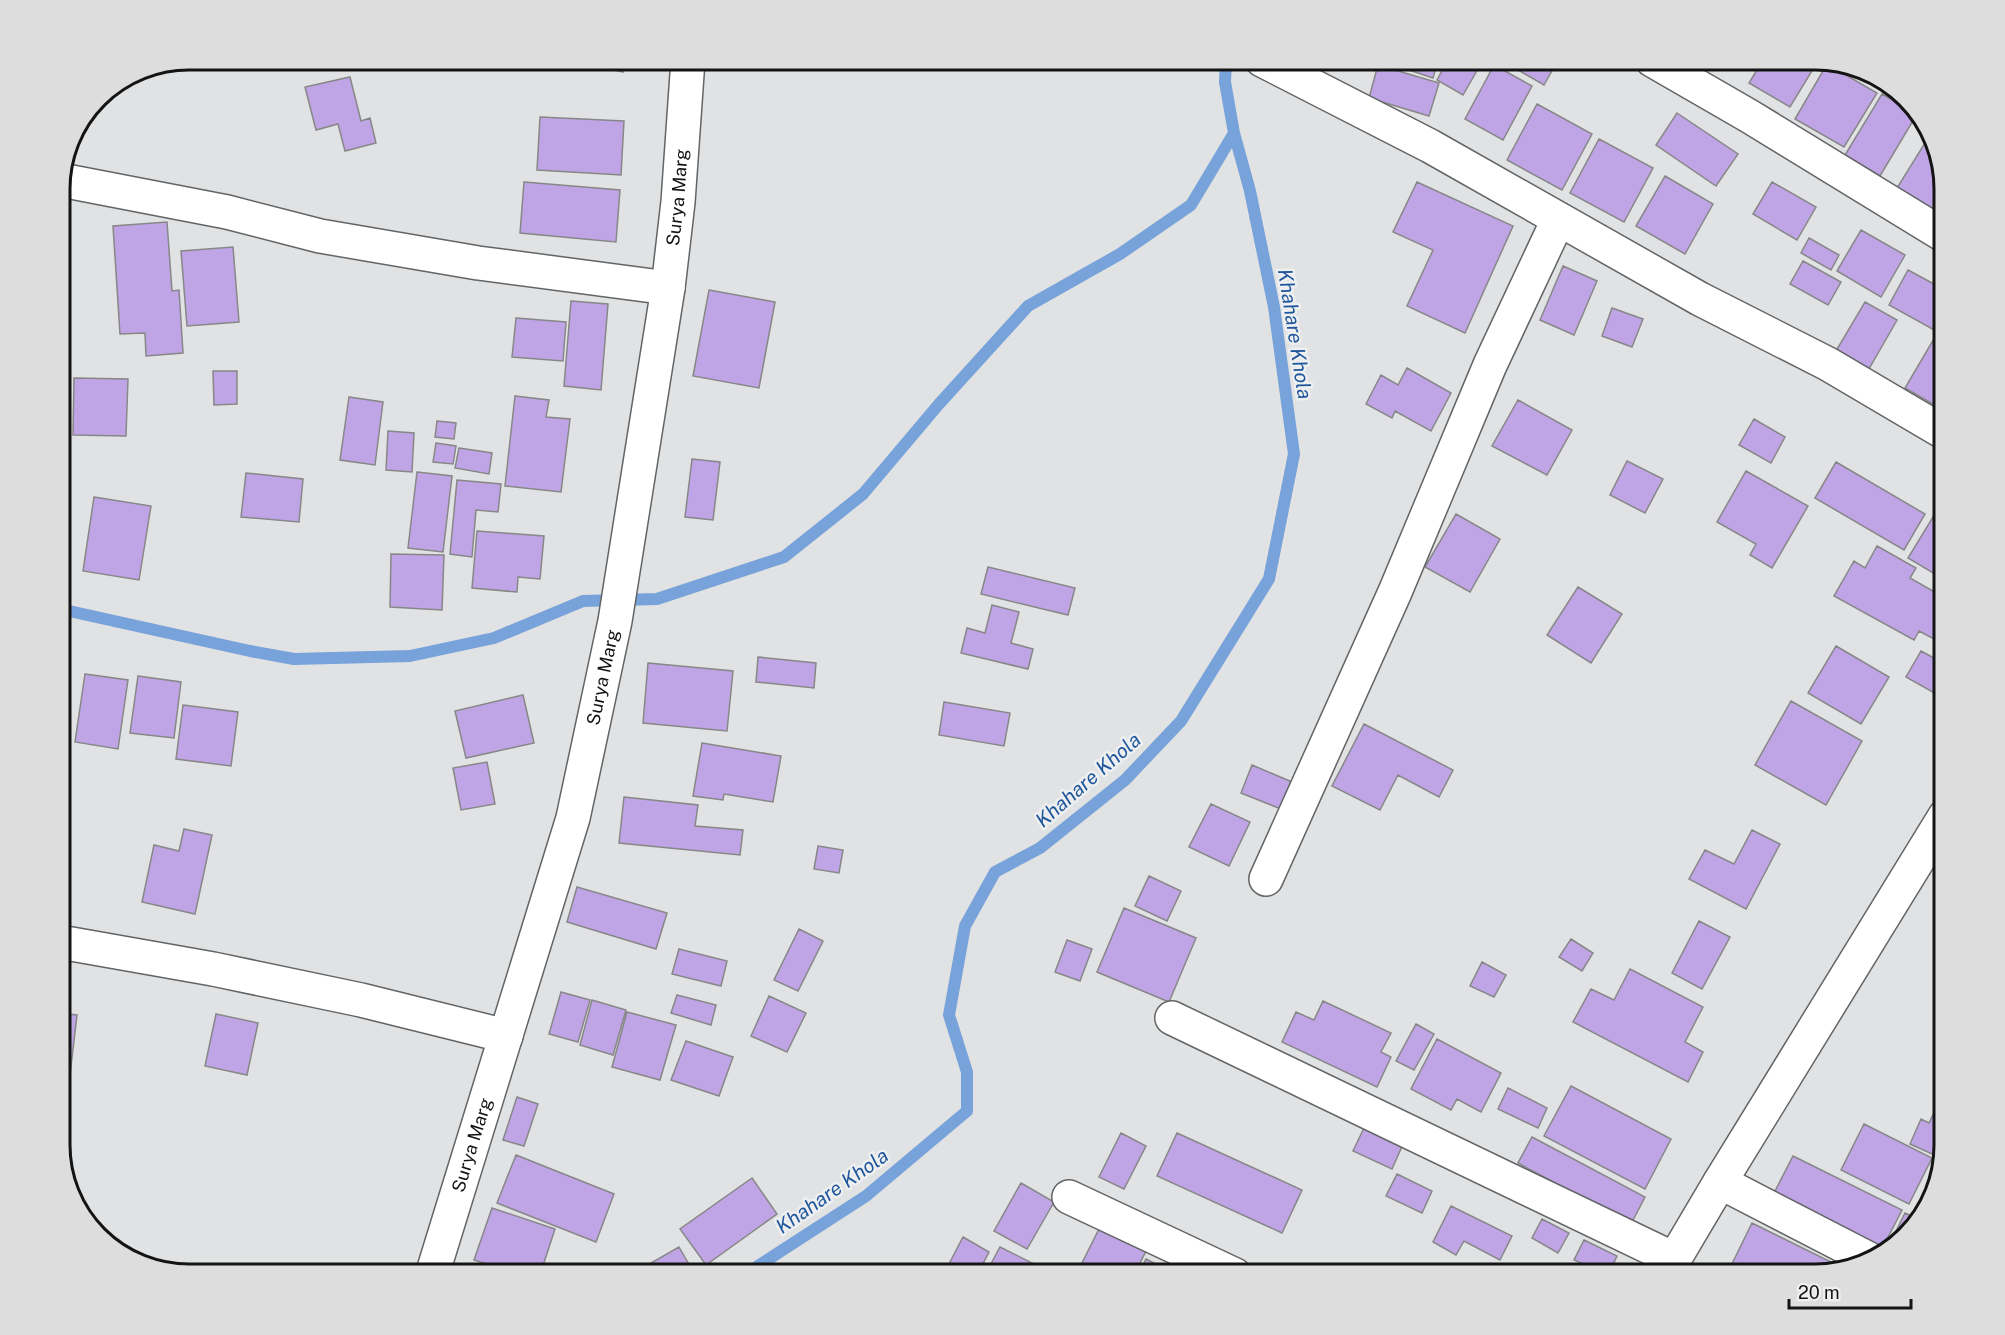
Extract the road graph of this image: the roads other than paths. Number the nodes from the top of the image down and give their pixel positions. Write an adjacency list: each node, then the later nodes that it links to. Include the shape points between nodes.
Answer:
1 (1282, 70): 5 (street, via 1430,146)
2 (1669, 70): 6 (street)
3 (687, 71): 7 (street, Surya Marg)
4 (71, 182): 7 (street, via 226,212 320,236 478,263)
5 (1558, 220): 8 (street, via 1828,364); 10 (street, via 1490,365 1395,592)
6 (1934, 229)
7 (668, 288): 13 (street, Surya Marg, via 615,621 573,818)
8 (1934, 427)
9 (1934, 834): 14 (street)
10 (1266, 879)
11 (71, 944): 13 (street, via 350,997)
12 (1172, 1018): 19 (street)
13 (507, 1036): 17 (street, Surya Marg)
14 (1720, 1182): 16 (street); 20 (street)
15 (1069, 1197): 18 (street)
16 (1861, 1255)
17 (435, 1264)
18 (1212, 1264)
19 (1664, 1264)
20 (1672, 1264)

